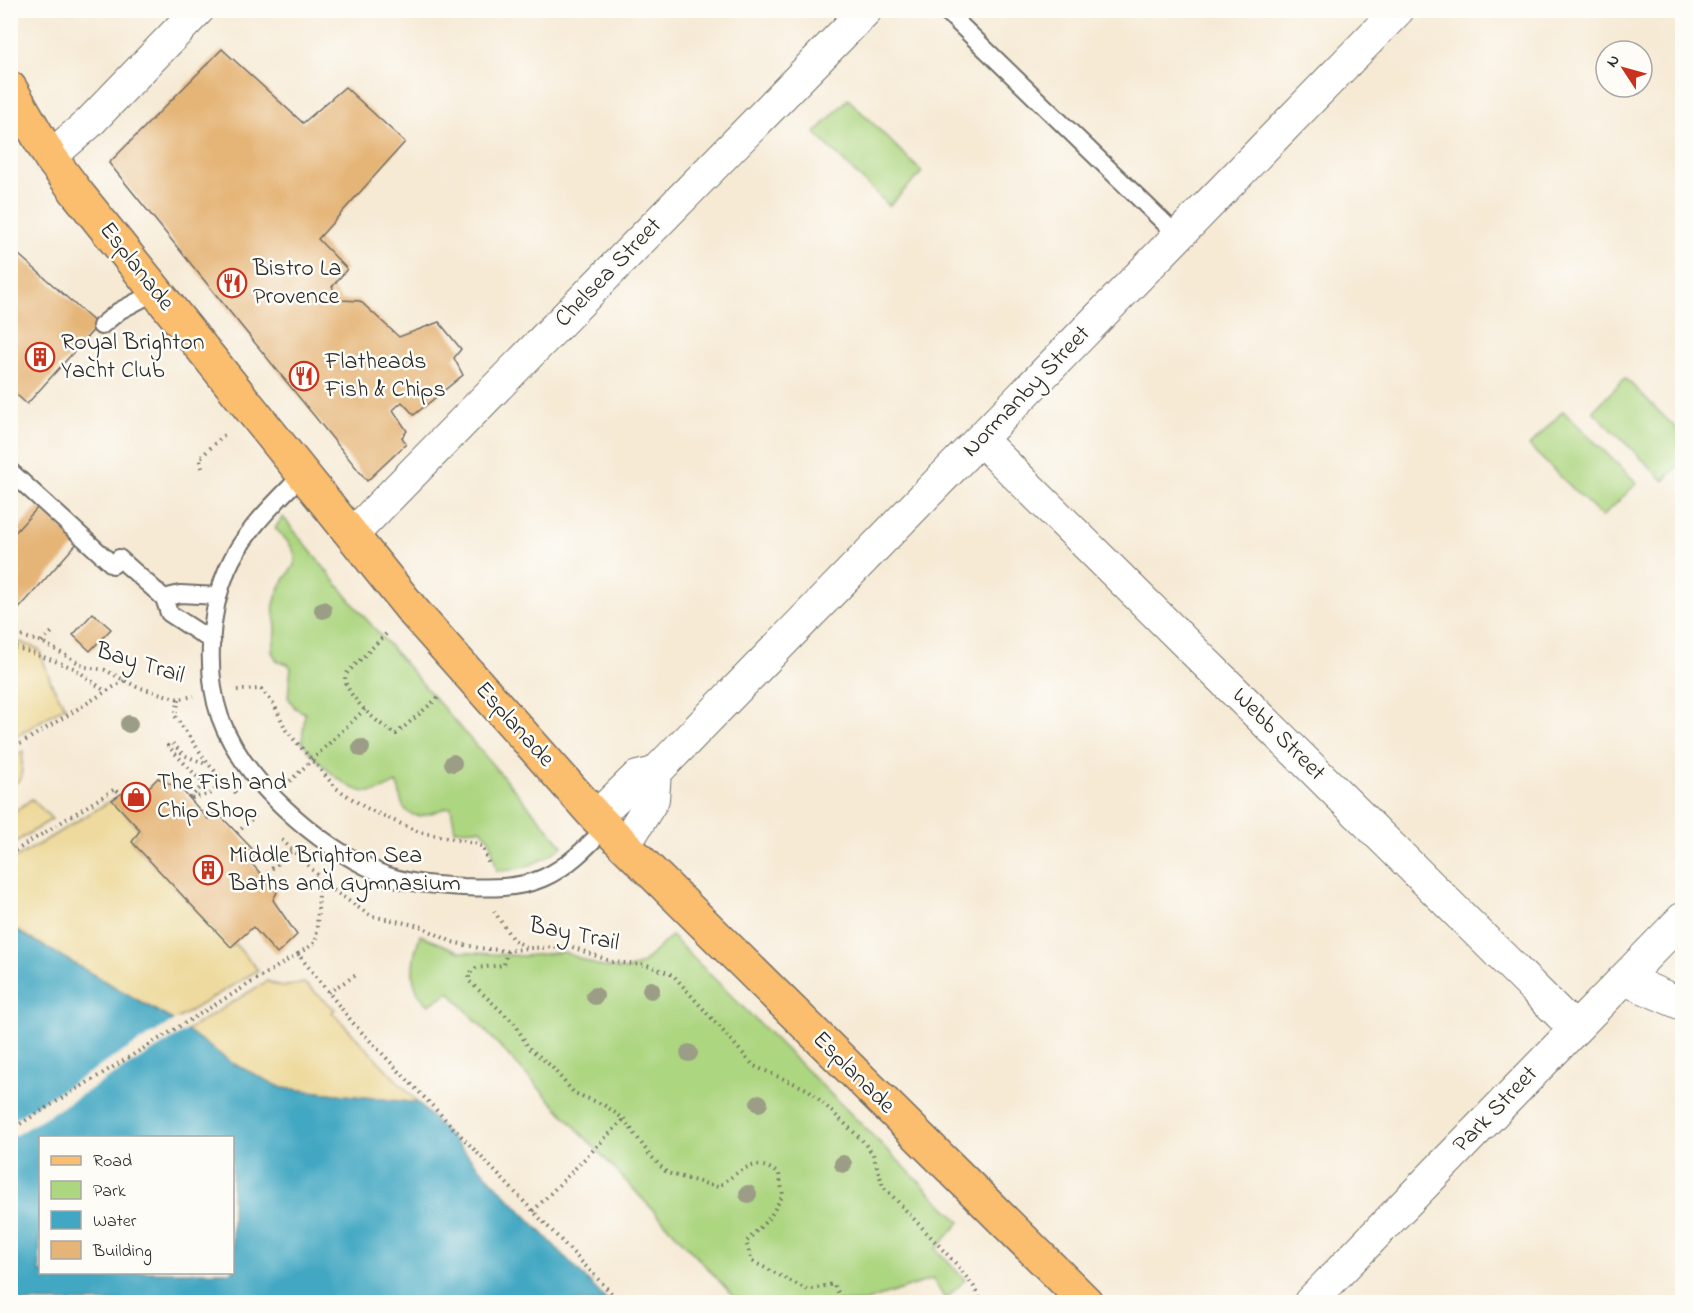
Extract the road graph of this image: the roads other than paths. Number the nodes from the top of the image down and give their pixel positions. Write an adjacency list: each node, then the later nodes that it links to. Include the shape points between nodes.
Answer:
1 (198, 10): 6 (street, via 89,123)
2 (866, 10): 13 (street, Chelsea Street)
3 (945, 10): 7 (lane)
4 (1398, 10): 7 (street, Normanby Street)
5 (10, 88): 6 (main road, Esplanade)
6 (50, 157): 8 (main road, Esplanade)
7 (1179, 237): 10 (street, Normanby Street)
8 (155, 292): 9 (lane); 12 (main road, Esplanade)
9 (101, 326)
10 (981, 440): 17 (street, Normanby Street); 22 (street, Webb Street)
11 (10, 471): 15 (lane)
12 (302, 475): 13 (main road, Esplanade); 14 (lane, via 250,531 227,570)
13 (352, 535): 18 (main road, Esplanade, via 476,683)
14 (218, 596): 15 (lane, via 180,594); 16 (lane)
15 (164, 598): 16 (lane, via 170,613)
16 (212, 641): 18 (lane, via 215,693 223,724 244,763 298,820 360,862 424,885 490,888 543,878)
17 (655, 773): 18 (street, Normanby Street, via 637,777); 18 (street, via 653,798)
18 (609, 830): 23 (main road, Esplanade)
19 (1683, 919): 20 (street, Park Street)
20 (1624, 979): 21 (street); 22 (street, Park Street)
21 (1683, 1004)
22 (1575, 1029): 24 (street, Park Street)
23 (1086, 1302)
24 (1310, 1302)

